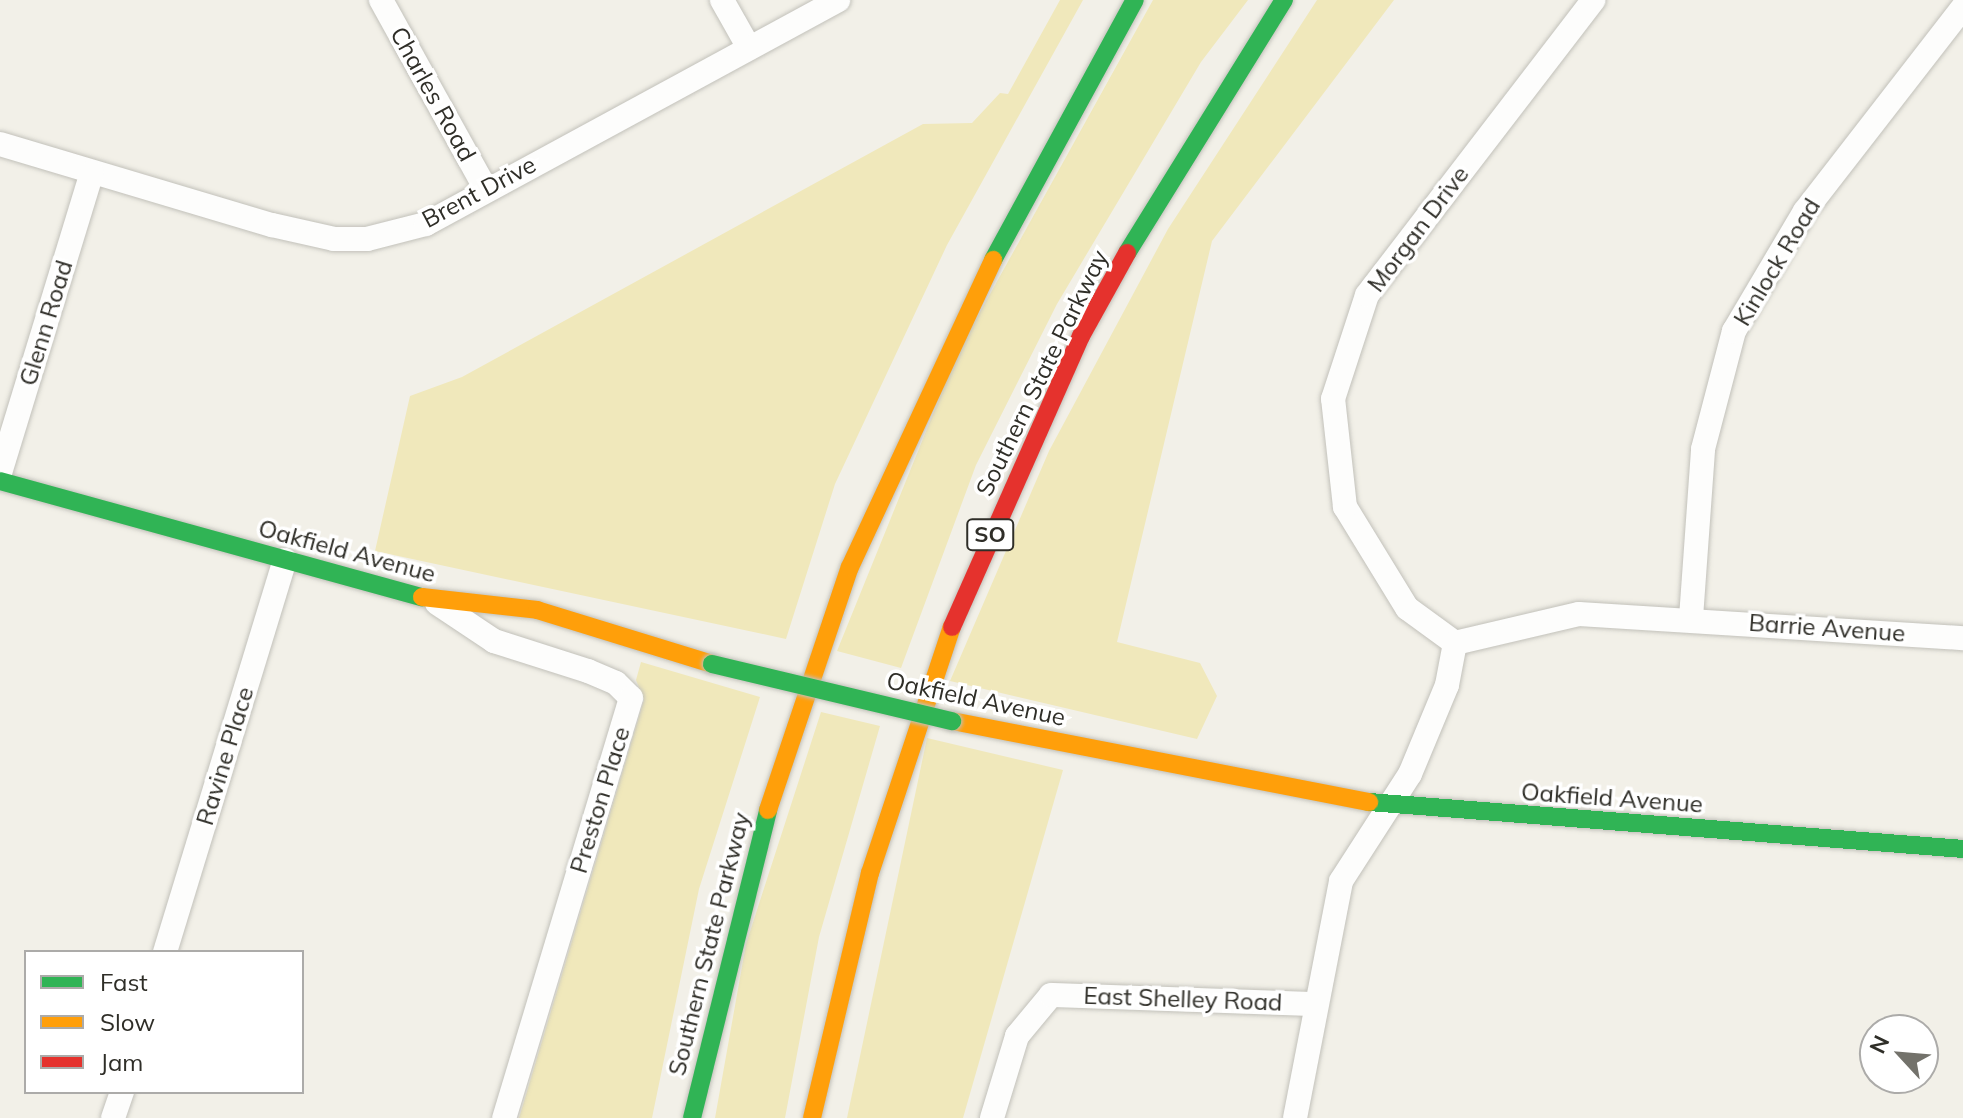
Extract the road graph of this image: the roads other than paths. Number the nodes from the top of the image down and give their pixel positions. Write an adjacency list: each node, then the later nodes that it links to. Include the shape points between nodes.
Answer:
1 (381, 0): 11 (street, Charles Road)
2 (722, 0): 8 (street)
3 (838, 0): 8 (street, Brent Drive)
4 (1135, 0): 26 (main road, Southern State Parkway, via 968,305 850,567 756,844)
5 (1284, 0): 27 (main road, Southern State Parkway / SO, via 1148,215 1081,336 959,606 870,873)
6 (1593, 0): 18 (street, Morgan Drive, via 1367,295 1333,399 1345,507 1407,608)
7 (1963, 7): 16 (street, Kinlock Road, via 1805,211 1734,331 1703,449)
8 (749, 48): 11 (street, Brent Drive)
9 (0, 144): 10 (street, Brent Drive)
10 (92, 173): 11 (street, Brent Drive, via 334,239 367,239 426,224); 12 (street, Glenn Road)
11 (485, 188)
12 (0, 473)
13 (0, 481): 14 (main road, Oakfield Avenue)
14 (285, 560): 15 (main road, Oakfield Avenue); 21 (street, Ravine Place)
15 (432, 600): 19 (main road, Oakfield Avenue, bridge, via 537,610 712,664 952,721); 25 (street, Preston Place, via 494,641 588,671 616,683 631,698)
16 (1691, 618): 17 (street, Barrie Avenue); 18 (street, via 1579,614)
17 (1963, 638)
18 (1455, 643): 19 (street, via 1431,727)
19 (1391, 806): 20 (main road, Oakfield Avenue); 22 (street, via 1341,881)
20 (1963, 849)
21 (166, 950)
22 (1314, 1004): 28 (street, East Shelley Road, via 1051,995 1017,1036); 29 (street)
23 (121, 1094): 24 (street)
24 (113, 1118)
25 (504, 1118)
26 (692, 1118)
27 (812, 1118)
28 (992, 1118)
29 (1295, 1118)

